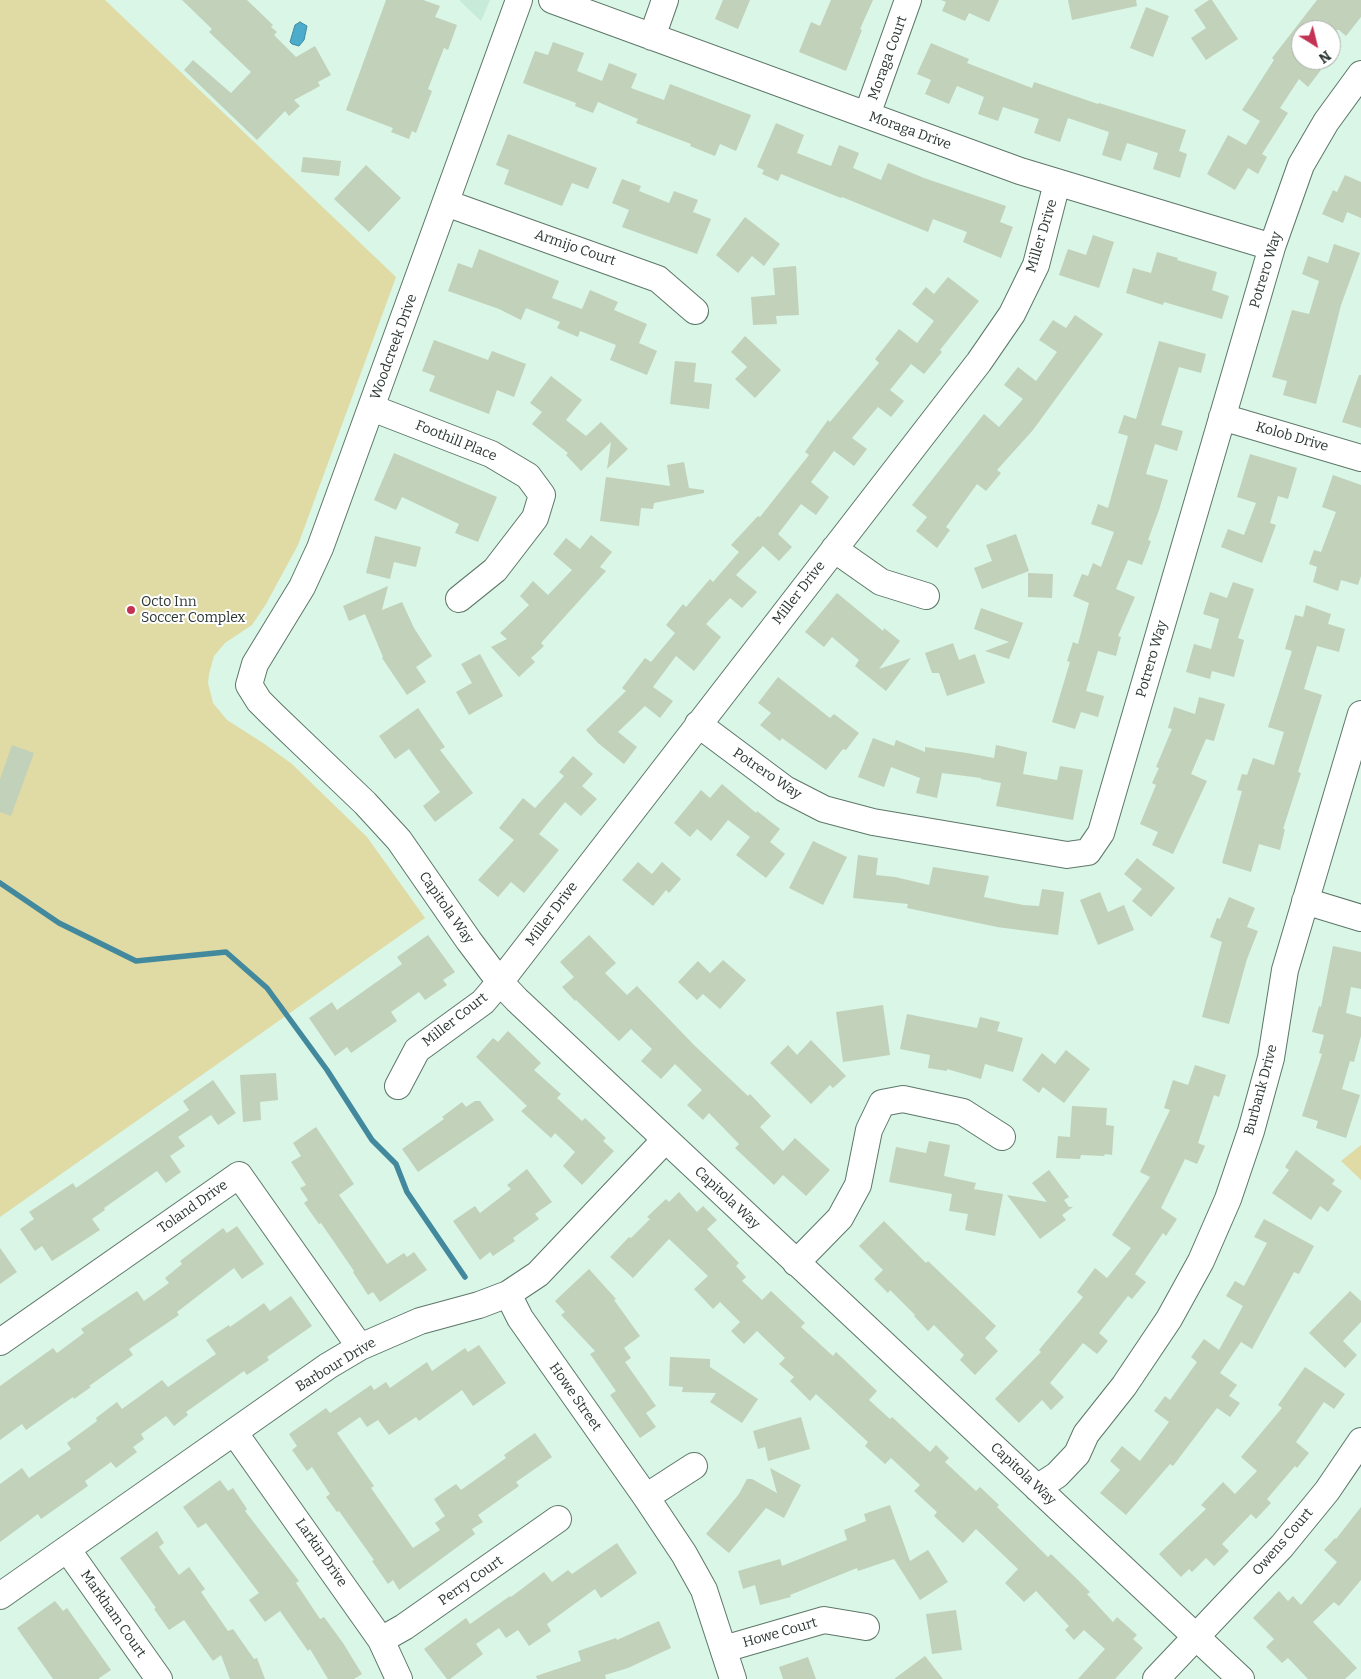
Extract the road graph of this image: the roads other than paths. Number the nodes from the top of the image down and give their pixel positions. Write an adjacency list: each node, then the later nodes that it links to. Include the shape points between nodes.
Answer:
1 (519, 0): 9 (street, Woodcreek Drive)
2 (552, 0): 5 (street, Moraga Drive)
3 (665, 0): 5 (street)
4 (908, 0): 7 (street, Moraga Court)
5 (652, 38): 7 (street, Moraga Drive)
6 (1361, 74): 10 (street, Potrero Way, via 1326,122 1301,165)
7 (867, 115): 8 (street, Moraga Drive)
8 (1057, 183): 10 (street, Moraga Drive); 15 (street, Miller Drive, via 1036,265 1012,314 979,362)
9 (446, 203): 11 (street, Armijo Court, via 658,279); 12 (street, Woodcreek Drive)
10 (1272, 247): 13 (street, Potrero Way)
11 (695, 311)
12 (372, 408): 17 (street, Foothill Place, via 491,454 528,476 542,495 535,518 495,570); 18 (street, Woodcreek Drive, via 320,548 302,587 255,664)
13 (1222, 417): 14 (street, Kolob Drive); 20 (street, Potrero Way, via 1101,833 1088,852 1067,855 873,822 824,810 785,789)
14 (1361, 458)
15 (834, 548): 16 (street, via 881,582); 20 (street, Miller Drive)
16 (926, 596)
17 (459, 599)
18 (249, 685): 23 (street, Capitola Way, via 259,701 365,802 399,840)
19 (1361, 714): 21 (street, Burbank Drive)
20 (698, 724): 23 (street, Miller Drive)
21 (1305, 901): 22 (street); 34 (street, Burbank Drive, via 1285,970 1271,1058 1251,1131 1228,1199 1201,1261 1169,1319 1124,1386 1086,1434 1077,1454 1057,1475)
22 (1361, 918)
23 (500, 982): 24 (street, Miller Court, via 483,1002 417,1050); 26 (street, Capitola Way)
24 (398, 1086)
25 (1002, 1138): 27 (street, via 964,1112 903,1099 882,1103 869,1130 858,1185 840,1218)
26 (666, 1140): 27 (street, Capitola Way); 28 (street, Barbour Drive, via 557,1256 538,1274)
27 (796, 1263): 34 (street, Capitola Way)
28 (508, 1294): 30 (street, Barbour Drive, via 420,1321); 35 (street, Howe Street, via 520,1318)
29 (0, 1342): 30 (street, Toland Drive, via 240,1175)
30 (360, 1347): 31 (street, Barbour Drive)
31 (234, 1432): 37 (street, Barbour Drive); 41 (street, Larkin Drive)
32 (1361, 1441): 40 (street, Owens Court, via 1282,1546)
33 (694, 1466): 35 (street)
34 (1037, 1488): 40 (street, Capitola Way)
35 (646, 1497): 42 (street, Howe Street, via 704,1590)
36 (558, 1519): 41 (street, Perry Court)
37 (67, 1549): 38 (street, Barbour Drive); 43 (street, Markham Court)
38 (0, 1596)
39 (866, 1626): 42 (street, Howe Court, via 824,1620)
40 (1196, 1636): 46 (street, Owens Court); 47 (street, Capitola Way)
41 (381, 1640): 44 (street, Larkin Drive)
42 (724, 1649): 45 (street, Howe Street)
43 (159, 1679)
44 (398, 1679)
45 (733, 1679)
46 (1156, 1679)
47 (1241, 1679)

